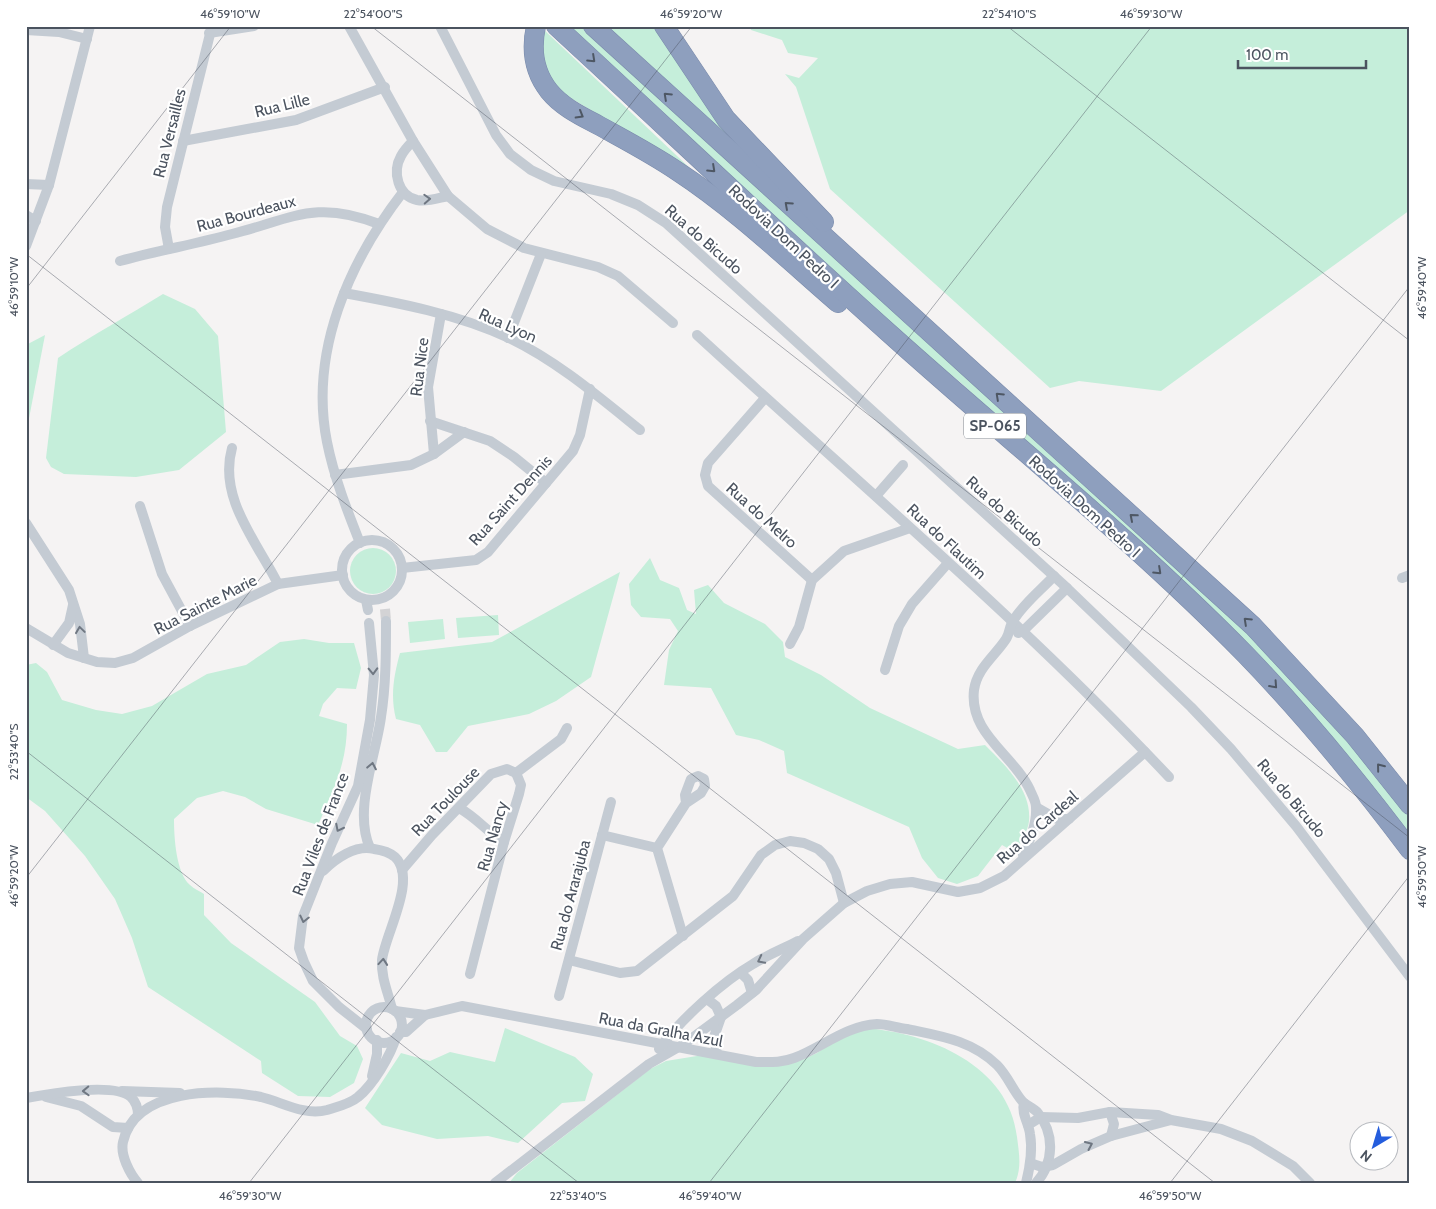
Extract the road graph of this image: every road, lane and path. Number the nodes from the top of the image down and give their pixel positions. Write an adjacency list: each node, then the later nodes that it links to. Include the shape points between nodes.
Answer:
1 (90, 26): 11 (street)
2 (254, 26): 10 (street)
3 (349, 26): 12 (street)
4 (440, 26): 51 (street, Rua do Bicudo, via 496,135 510,154 531,170 554,181 611,194 638,205 666,223)
5 (536, 26): 37 (highway, one-way to 37, via 536,67 548,90 564,105 658,158 705,191 917,371)
6 (556, 26): 37 (highway, Rodovia Dom Pedro I / SP-065, one-way to 37, via 890,334)
7 (592, 26): 31 (highway, Rodovia Dom Pedro I / SP-065, one-way to 7)
8 (664, 26): 31 (highway, via 709,97 742,139)
9 (26, 30): 11 (street, via 59,32)
10 (211, 30): 14 (street, Rua Versailles)
11 (87, 39): 16 (street)
12 (384, 87): 13 (street); 14 (street, Rua Lille, via 296,120)
13 (413, 140): 17 (street, via 400,156 397,170); 18 (street)
14 (182, 141): 23 (street, Rua Versailles, via 167,207 165,227)
15 (26, 184): 16 (street)
16 (49, 185): 20 (street)
17 (403, 192): 18 (street, one-way to 18, via 416,200); 21 (street)
18 (448, 196): 24 (street, via 487,229)
19 (26, 215): 20 (street)
20 (36, 221): 22 (street)
21 (379, 224): 23 (street, Rua Bourdeaux, via 354,214 300,213 234,234); 26 (street)
22 (26, 246)
23 (169, 249): 25 (street, Rua Bourdeaux)
24 (541, 254): 28 (street, via 598,267 618,276); 30 (street)
25 (120, 261)
26 (344, 293): 27 (street, Rua Lyon); 41 (street, via 328,346 324,384 327,441)
27 (442, 314): 30 (street, Rua Lyon); 34 (street, Rua Nice, via 428,387)
28 (673, 324)
29 (697, 334): 33 (street, Rua do Flautim)
30 (508, 338): 32 (street, Rua Lyon)
31 (965, 365): 75 (highway, Rodovia Dom Pedro I / SP-065, one-way to 31, via 1355,736 1264,638)
32 (590, 389): 35 (street, Rua Lyon); 42 (street, Rua Saint Dennis, via 573,452)
33 (765, 398): 43 (street, Rua do Flautim); 52 (street, Rua do Melro, via 708,463 705,476 708,486)
34 (430, 420): 36 (street); 39 (street, Rua Nice)
35 (640, 430)
36 (464, 432): 39 (street); 42 (street, via 490,442)
37 (1008, 437): 83 (highway, Rodovia Dom Pedro I / SP-065, one-way to 83, via 1243,652 1299,713)
38 (232, 448): 53 (street, via 227,464 238,510)
39 (434, 454): 41 (street, via 411,465)
40 (903, 465): 43 (street)
41 (335, 474): 47 (street)
42 (546, 483): 49 (street, Rua Saint Dennis, via 488,552 476,560)
43 (876, 496): 46 (street, Rua do Flautim)
44 (140, 506): 61 (street, via 162,574)
45 (26, 522): 56 (street, via 70,590)
46 (910, 528): 48 (street, Rua do Flautim); 52 (street, via 844,551)
47 (360, 543): 49 (street, via 374,540 388,545 398,554); 50 (street, via 346,556)
48 (948, 563): 59 (street, Rua do Flautim); 68 (street, via 912,604 900,626)
49 (402, 568): 55 (street, via 400,582)
50 (343, 575): 53 (street, Rua Sainte Marie); 55 (street, via 350,591 367,605)
51 (1054, 576): 54 (street, Rua do Bicudo); 59 (street)
52 (812, 580): 65 (street, via 799,627)
53 (278, 584): 61 (street, Rua Sainte Marie)
54 (1067, 588): 63 (street); 93 (street, Rua do Bicudo, via 1135,650 1231,749 1326,864)
55 (385, 598): 57 (street)
56 (74, 602): 66 (street, via 69,623); 67 (street, one-way to 56)
57 (385, 609)
58 (386, 621): 81 (street, Rua Viles de France, one-way to 58, via 364,828 364,810 381,718)
59 (1012, 621): 63 (street, Rua do Flautim); 64 (street)
60 (369, 623): 86 (street, Rua Viles de France, one-way to 86, via 374,675 358,786)
61 (190, 626): 67 (street, Rua Sainte Marie, via 133,658 115,663)
62 (26, 628): 66 (street, Rua Sainte Marie)
63 (1023, 631): 64 (street); 70 (street, Rua do Flautim)
64 (1007, 637): 76 (street, via 979,674 974,688 974,704 979,723 990,740 1016,766)
65 (790, 644)
66 (53, 645): 67 (street, Rua Sainte Marie)
67 (84, 658)
68 (885, 670)
69 (567, 728): 71 (street, via 561,740)
70 (1145, 752): 72 (street, Rua do Flautim); 78 (street, Rua do Cardeal)
71 (516, 773): 77 (street, Rua Toulouse, via 508,769 491,774); 80 (street, Rua Nancy, via 521,785)
72 (1169, 777)
73 (611, 802): 79 (street, Rua do Ararajuba)
74 (686, 803): 82 (street)
75 (1410, 806)
76 (1036, 807): 78 (street, via 1057,819); 84 (street, via 1030,841)
77 (459, 808): 80 (street, via 474,816); 85 (street, Rua Toulouse)
78 (1069, 819): 84 (street, Rua do Cardeal)
79 (602, 835): 82 (street); 90 (street, Rua do Ararajuba)
80 (504, 842): 92 (street, Rua Nancy)
81 (370, 848): 85 (street, via 396,858); 86 (street, via 347,853)
82 (657, 848): 88 (street)
83 (1410, 850)
84 (1022, 858): 87 (street, Rua do Cardeal, via 1004,876 980,888 958,892 912,882 890,884 867,891)
85 (402, 870): 97 (street, one-way to 85, via 383,981 382,960 403,889)
86 (320, 873): 100 (street, Rua Viles de France, one-way to 100, via 303,916 299,948 314,981)
87 (844, 904): 88 (street, via 829,859 818,849 790,841 775,845 761,855 732,896); 89 (street, Rua do Cardeal)
88 (683, 936): 90 (street, via 636,971 620,973)
89 (803, 939): 91 (street, one-way to 91, via 752,964); 94 (street)
90 (569, 960): 95 (street, Rua do Ararajuba)
91 (741, 973): 94 (street, via 748,980); 96 (street)
92 (470, 974)
93 (1410, 976)
94 (752, 993): 99 (street)
95 (559, 996)
96 (707, 999): 99 (street, via 716,1006); 103 (street, via 671,1032)
97 (393, 1010): 98 (street, Rua da Gralha Azul); 100 (street, via 378,1008 372,1012); 101 (street, via 401,1020)
98 (426, 1015): 101 (street, Rua da Gralha Azul); 103 (street, Rua da Gralha Azul, via 462,1006)
99 (721, 1017): 104 (street); 105 (street, via 714,1037)
100 (367, 1029): 102 (street)
101 (398, 1035): 102 (street, via 387,1042); 107 (street, via 391,1053)
102 (376, 1040): 107 (street, via 377,1054)
103 (663, 1044): 104 (street, Rua da Gralha Azul); 106 (street)
104 (676, 1048): 105 (street, Rua da Gralha Azul); 106 (street)
105 (717, 1054): 112 (street, Rua da Gralha Azul, via 756,1062 776,1062 793,1058 843,1032 886,1025 961,1041 997,1065)
106 (649, 1064): 123 (street)
107 (370, 1082): 109 (street, via 359,1097 324,1111 302,1111 260,1097)
108 (116, 1090): 109 (street); 110 (street, one-way to 110); 114 (street, via 135,1101)
109 (188, 1094): 114 (street, via 162,1101)
110 (41, 1095): 111 (street); 118 (street, via 81,1106 113,1127)
111 (26, 1098)
112 (1024, 1103): 115 (street); 117 (street)
113 (1110, 1112): 115 (street, via 1078,1118); 116 (street, via 1158,1115); 119 (street, via 1114,1124)
114 (138, 1115): 118 (street)
115 (1041, 1117): 117 (street); 121 (street, via 1050,1138)
116 (1171, 1120): 119 (street); 126 (street, via 1212,1127 1252,1141 1293,1166)
117 (1028, 1125): 120 (street)
118 (128, 1128): 122 (street, via 122,1143 123,1154)
119 (1111, 1136): 121 (street, one-way to 119)
120 (1030, 1163): 121 (street); 124 (street)
121 (1046, 1168): 125 (street)
122 (138, 1183)
123 (496, 1183)
124 (1026, 1183)
125 (1036, 1183)
126 (1310, 1183)

